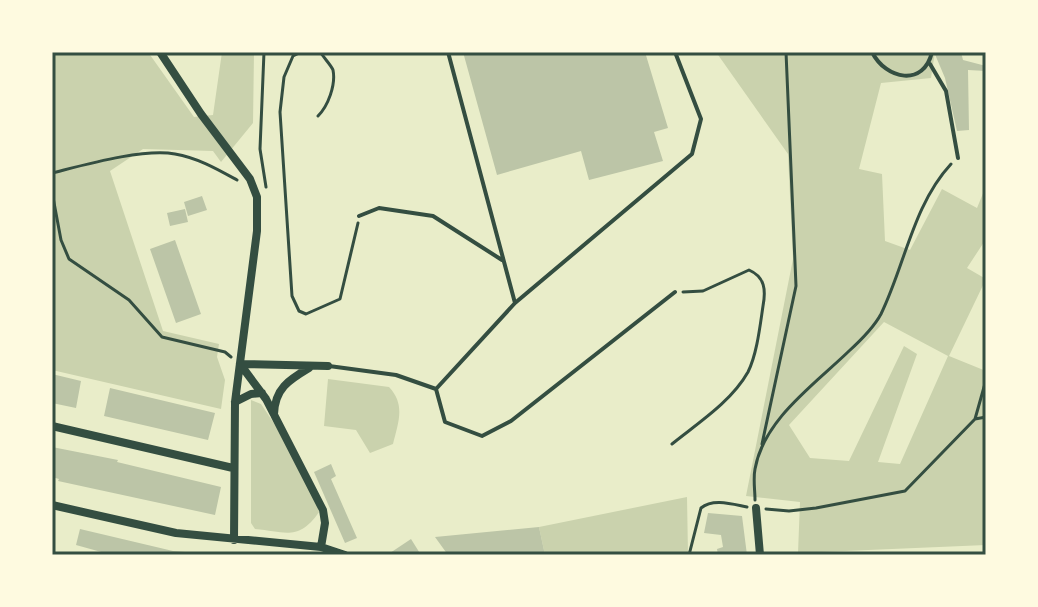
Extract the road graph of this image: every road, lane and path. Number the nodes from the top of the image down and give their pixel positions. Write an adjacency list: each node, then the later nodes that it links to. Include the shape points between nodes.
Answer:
1 (160, 52): 14 (street)
2 (264, 52): 16 (path, via 260,149 266,188)
3 (301, 52): 17 (path, via 293,56 284,77 280,112 292,296 299,311 306,314 340,299)
4 (317, 52): 11 (path, via 333,70 331,91)
5 (448, 52): 18 (lane)
6 (675, 52): 20 (lane, via 701,119 692,154)
7 (786, 52): 33 (path, via 796,286)
8 (872, 52): 10 (lane, via 892,73 915,74)
9 (932, 52): 10 (lane)
10 (930, 64): 12 (lane, via 946,91)
11 (318, 116)
12 (958, 158): 33 (path, via 939,178 908,240 880,316 778,420)
13 (52, 173): 14 (path, via 116,158 173,153 208,164)
14 (254, 191): 16 (street)
15 (52, 192): 21 (path, via 69,259 129,300 162,337 225,352)
16 (257, 212): 21 (street)
17 (359, 216): 18 (lane, via 379,208 433,216)
18 (504, 261): 20 (lane)
19 (675, 292): 25 (lane, via 511,421 482,436 445,422); 32 (path, via 703,291 749,270 764,283 748,371 726,399)
20 (515, 303): 25 (lane)
21 (240, 364): 22 (street); 26 (street); 27 (street)
22 (312, 366): 23 (street); 28 (street, via 280,389)
23 (328, 366): 25 (lane, via 396,375)
24 (986, 380): 30 (path)
25 (436, 389)
26 (262, 393): 27 (street); 28 (street)
27 (235, 402): 34 (street)
28 (274, 414): 38 (street, via 323,510)
29 (986, 417): 30 (path)
30 (975, 419): 36 (path, via 905,491 789,511)
31 (52, 426): 34 (street)
32 (672, 444)
33 (762, 445): 36 (path, via 754,472)
34 (233, 468): 37 (street)
35 (52, 505): 37 (street, via 176,533)
36 (756, 508): 40 (path, via 707,503 697,516); 41 (street)
37 (234, 540): 38 (street)
38 (321, 547): 39 (street)
39 (345, 555)
40 (689, 555)
41 (760, 555)

